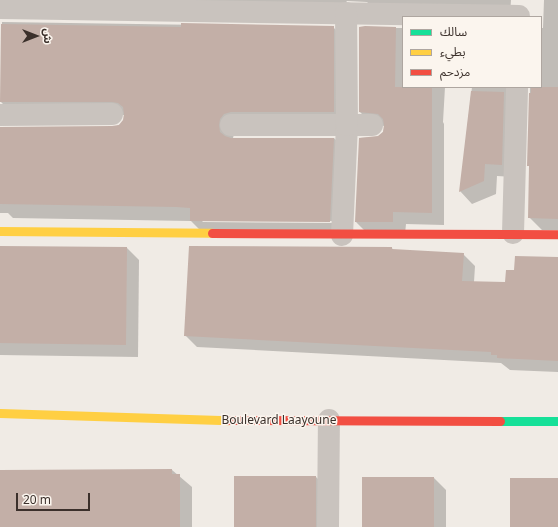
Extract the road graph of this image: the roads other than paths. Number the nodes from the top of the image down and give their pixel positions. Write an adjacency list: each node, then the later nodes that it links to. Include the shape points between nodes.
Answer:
1 (167, 5): 2 (street); 4 (street)
2 (0, 8)
3 (519, 11): 4 (street)
4 (346, 13): 9 (street)
5 (517, 88): 12 (street)
6 (112, 114): 7 (street)
7 (0, 115)
8 (231, 125): 9 (street)
9 (347, 125): 10 (street); 14 (street)
10 (372, 125)
11 (0, 231): 14 (street)
12 (513, 233): 13 (street); 14 (street)
13 (558, 234)
14 (342, 235)
15 (0, 413): 16 (street, Boulevard Laayoune, via 210,420)
16 (329, 420): 17 (street, Boulevard Laayoune); 18 (street)
17 (558, 420)
18 (328, 527)

